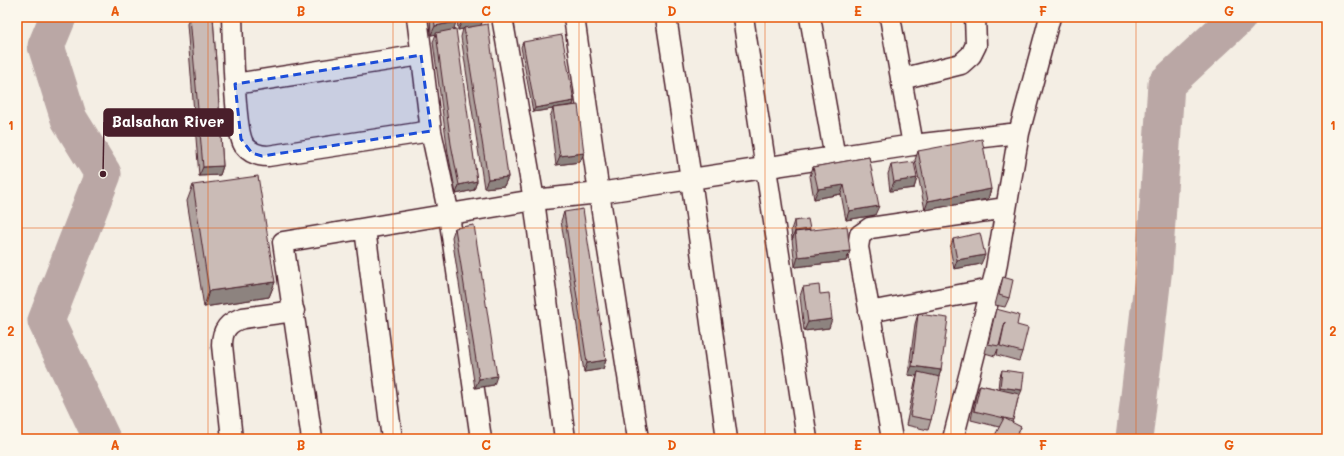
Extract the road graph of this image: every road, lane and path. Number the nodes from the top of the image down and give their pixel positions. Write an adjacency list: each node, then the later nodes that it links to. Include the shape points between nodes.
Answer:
1 (232, 17): 13 (street)
2 (418, 17): 11 (street)
3 (502, 17): 21 (street)
4 (574, 17): 20 (street)
5 (666, 17): 19 (street)
6 (743, 17): 18 (street)
7 (810, 17): 17 (street)
8 (890, 17): 12 (street)
9 (975, 17): 12 (street, via 976,46 961,64)
10 (1050, 17): 15 (street)
11 (421, 55): 13 (street); 14 (street)
12 (901, 79): 16 (street)
13 (235, 84): 14 (street, via 241,139 252,153 262,156)
14 (431, 131): 23 (street)
15 (1019, 134): 16 (street); 22 (street)
16 (913, 145): 17 (street)
17 (835, 158): 18 (street)
18 (766, 169): 19 (street); 35 (street)
19 (691, 179): 20 (street); 34 (street)
20 (599, 194): 21 (street); 33 (street)
21 (534, 200): 23 (street); 32 (street)
22 (1006, 208): 25 (street); 27 (street, via 870,228 864,231 860,235 858,247)
23 (449, 215): 24 (street); 31 (street)
24 (365, 229): 26 (street, via 283,242); 30 (street)
25 (991, 289): 27 (street); 37 (street)
26 (294, 311): 28 (street, via 243,318 225,328 222,345); 29 (street)
27 (870, 312): 36 (street)
28 (232, 439)
29 (312, 439)
30 (392, 439)
31 (481, 439)
32 (565, 439)
33 (638, 439)
34 (727, 439)
35 (807, 439)
36 (892, 439)
37 (953, 439)

